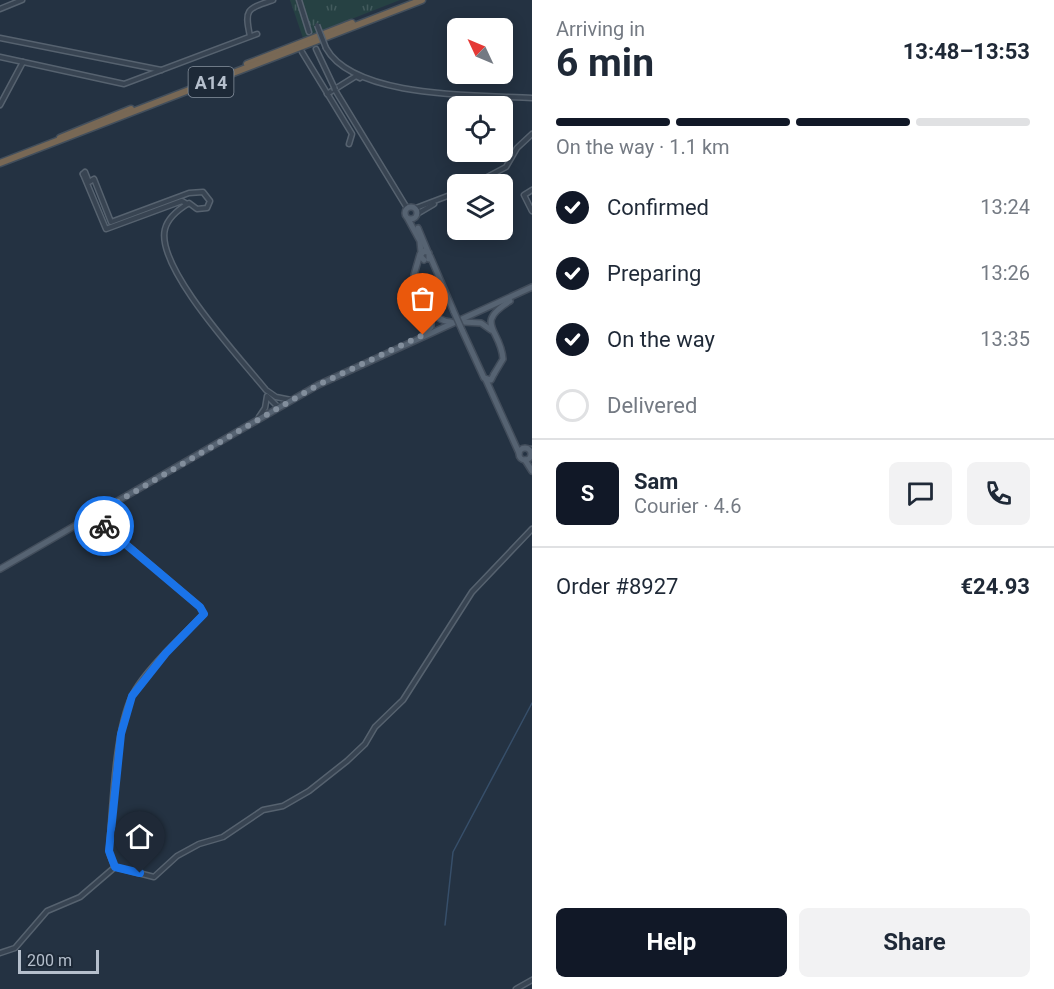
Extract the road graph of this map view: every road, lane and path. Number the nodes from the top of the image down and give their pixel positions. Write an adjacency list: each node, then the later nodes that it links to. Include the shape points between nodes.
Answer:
1 (22, 0): 6 (street)
2 (273, 0): 10 (street, via 248,12)
3 (299, 0): 8 (street)
4 (411, 0): 23 (highway, A14)
5 (422, 0): 23 (highway, A14)
6 (0, 9)
7 (317, 25): 17 (street, bridge, via 334,58)
8 (309, 32)
9 (257, 34): 10 (street)
10 (250, 36): 16 (street)
11 (0, 38): 16 (street)
12 (316, 49): 28 (street, via 334,89)
13 (302, 52): 18 (street)
14 (0, 57): 15 (street)
15 (23, 62): 16 (street, via 114,84); 20 (street)
16 (162, 71)
17 (366, 79): 18 (street, via 356,76); 19 (street, via 416,92)
18 (327, 94): 22 (street, via 352,134)
19 (532, 98)
20 (0, 105)
21 (532, 134): 24 (street, via 517,148 506,167)
22 (349, 144)
23 (0, 161)
24 (493, 174)
25 (532, 190): 29 (street, via 524,195)
26 (447, 197): 30 (street)
27 (187, 204): 27 (street, via 182,201 106,229 82,174 85,172 89,182 94,179 111,222 196,191 203,192 210,201 201,210); 40 (street, via 171,217 165,229 168,254 184,288)
28 (407, 208): 30 (main road); 31 (main road)
29 (532, 211)
30 (416, 213): 31 (main road); 32 (main road)
31 (408, 219): 32 (main road)
32 (425, 256): 35 (main road, via 414,275); 39 (main road, bridge, via 476,359)
33 (532, 289): 34 (main road); 36 (main road)
34 (510, 301): 36 (main road); 37 (main road, via 492,314)
35 (431, 311): 36 (main road, via 442,321); 38 (main road, via 431,327)
36 (463, 320): 37 (main road, via 481,323); 38 (main road); 43 (main road)
37 (493, 332): 39 (main road, via 503,354 501,364)
38 (418, 338): 43 (main road)
39 (490, 375): 46 (main road, via 492,395)
40 (266, 390): 41 (street); 42 (street)
41 (267, 396): 44 (street); 45 (street, via 266,408)
42 (273, 396): 43 (street); 44 (street)
43 (294, 398): 44 (main road)
44 (278, 407): 45 (main road)
45 (259, 418): 51 (main road)
46 (514, 441): 47 (main road); 48 (main road)
47 (529, 449): 48 (main road); 49 (main road)
48 (519, 453): 49 (main road)
49 (530, 457): 50 (main road)
50 (532, 470)
51 (93, 516): 53 (main road); 54 (street, via 204,614 132,696 117,763 109,851)
52 (532, 529): 54 (street, via 472,592 403,700 348,761 283,806 263,810 223,837 177,856 154,877)
53 (0, 569)
54 (115, 867): 55 (street, via 80,897 47,911 15,948)
55 (0, 953)
56 (532, 980): 57 (street)
57 (516, 989)

